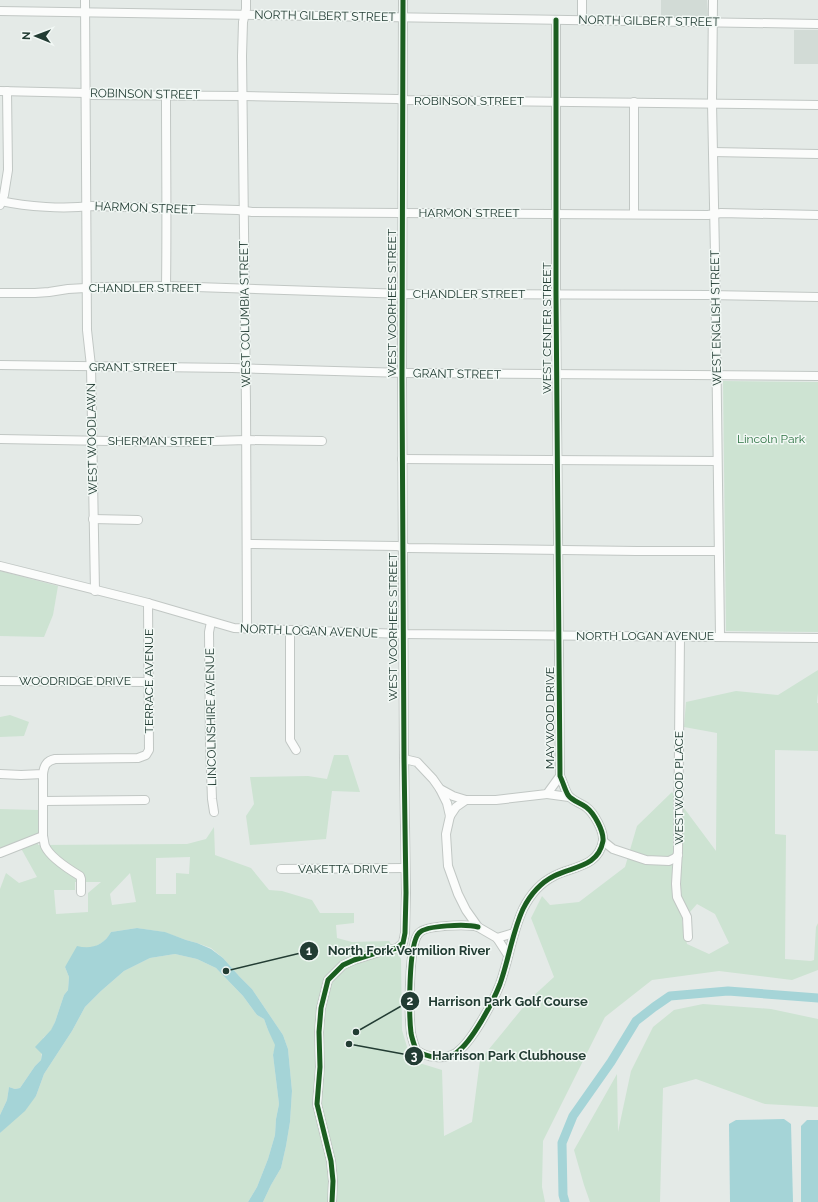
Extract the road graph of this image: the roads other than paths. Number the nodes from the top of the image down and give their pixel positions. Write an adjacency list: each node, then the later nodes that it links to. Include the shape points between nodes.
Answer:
1 (85, 0): 7 (street, WEST WOODLAWN)
2 (246, 0): 8 (street, WEST COLUMBIA STREET)
3 (403, 0): 9 (street, WEST VOORHEES STREET)
4 (582, 0): 11 (street)
5 (713, 0): 12 (street, WEST ENGLISH STREET)
6 (0, 11): 7 (street, NORTH GILBERT STREET)
7 (85, 12): 8 (street, NORTH GILBERT STREET); 15 (street, WEST WOODLAWN)
8 (244, 15): 9 (street, NORTH GILBERT STREET); 17 (street, WEST COLUMBIA STREET)
9 (403, 17): 10 (street, NORTH GILBERT STREET); 18 (street, WEST VOORHEES STREET)
10 (556, 20): 11 (street, NORTH GILBERT STREET); 19 (street, WEST CENTER STREET)
11 (582, 20): 12 (street, NORTH GILBERT STREET)
12 (713, 22): 13 (street, NORTH GILBERT STREET); 21 (street, WEST ENGLISH STREET)
13 (818, 24)
14 (4, 91): 15 (street, ROBINSON STREET); 25 (street, via 8,170)
15 (86, 93): 16 (street, ROBINSON STREET); 26 (street, WEST WOODLAWN)
16 (166, 95): 17 (street, ROBINSON STREET); 27 (street)
17 (243, 96): 18 (street, ROBINSON STREET); 28 (street, WEST COLUMBIA STREET)
18 (402, 100): 19 (street, ROBINSON STREET); 29 (street, WEST VOORHEES STREET)
19 (556, 101): 20 (street, ROBINSON STREET); 30 (street, WEST CENTER STREET)
20 (634, 102): 21 (street, ROBINSON STREET); 31 (street)
21 (712, 103): 22 (street, ROBINSON STREET); 23 (street, WEST ENGLISH STREET)
22 (818, 105)
23 (713, 152): 24 (street); 32 (street, WEST ENGLISH STREET)
24 (818, 154)
25 (0, 203): 26 (street, HARMON STREET, via 25,206)
26 (87, 206): 27 (street, HARMON STREET); 35 (street, WEST WOODLAWN)
27 (167, 208): 28 (street, HARMON STREET); 34 (street)
28 (244, 211): 29 (street, HARMON STREET); 36 (street, WEST COLUMBIA STREET)
29 (402, 213): 30 (street, HARMON STREET); 38 (street, WEST VOORHEES STREET)
30 (556, 214): 31 (street, HARMON STREET); 39 (street, WEST CENTER STREET)
31 (634, 214): 32 (street, HARMON STREET)
32 (715, 214): 33 (street, HARMON STREET); 40 (street, WEST ENGLISH STREET)
33 (818, 215)
34 (166, 286): 35 (street, CHANDLER STREET); 36 (street, CHANDLER STREET)
35 (87, 288): 37 (street, CHANDLER STREET, via 42,293); 43 (street, WEST WOODLAWN)
36 (244, 289): 38 (street, CHANDLER STREET); 44 (street, WEST COLUMBIA STREET)
37 (0, 293)
38 (402, 293): 39 (street, CHANDLER STREET); 45 (street, WEST VOORHEES STREET)
39 (556, 294): 40 (street, CHANDLER STREET); 46 (street, WEST CENTER STREET)
40 (716, 295): 41 (street, CHANDLER STREET); 47 (street, WEST ENGLISH STREET)
41 (818, 297)
42 (0, 365): 43 (street, GRANT STREET)
43 (90, 366): 44 (street, GRANT STREET); 50 (street, WEST WOODLAWN)
44 (245, 368): 45 (street, GRANT STREET); 51 (street, WEST COLUMBIA STREET)
45 (402, 373): 46 (street, GRANT STREET); 53 (street, WEST VOORHEES STREET)
46 (557, 375): 47 (street, GRANT STREET); 54 (street, WEST CENTER STREET)
47 (717, 375): 48 (street, GRANT STREET); 55 (street, WEST ENGLISH STREET)
48 (818, 376)
49 (0, 439): 50 (street, SHERMAN STREET)
50 (92, 440): 51 (street, SHERMAN STREET); 56 (street, WEST WOODLAWN)
51 (246, 440): 52 (street, SHERMAN STREET); 58 (street, WEST COLUMBIA STREET)
52 (322, 441)
53 (402, 459): 54 (street); 59 (street, WEST VOORHEES STREET)
54 (558, 459): 55 (street); 60 (street, WEST CENTER STREET)
55 (717, 461): 61 (street, WEST ENGLISH STREET)
56 (94, 519): 57 (street); 63 (street, WEST WOODLAWN)
57 (138, 520)
58 (247, 544): 59 (street); 66 (street, WEST COLUMBIA STREET)
59 (403, 547): 60 (street); 68 (street, WEST VOORHEES STREET)
60 (559, 550): 61 (street); 69 (street, WEST CENTER STREET)
61 (718, 551): 71 (street, WEST ENGLISH STREET)
62 (0, 566): 63 (street, NORTH LOGAN AVENUE)
63 (95, 590): 64 (street, NORTH LOGAN AVENUE)
64 (148, 603): 65 (street, NORTH LOGAN AVENUE); 74 (street, TERRACE AVENUE)
65 (211, 622): 66 (street, NORTH LOGAN AVENUE); 86 (street, LINCOLNSHIRE AVENUE, via 210,742)
66 (247, 629): 67 (street, NORTH LOGAN AVENUE)
67 (290, 630): 68 (street, NORTH LOGAN AVENUE); 75 (street, via 290,740)
68 (403, 634): 69 (street, NORTH LOGAN AVENUE); 76 (street, WEST VOORHEES STREET)
69 (559, 636): 70 (street, NORTH LOGAN AVENUE); 79 (street, MAYWOOD DRIVE)
70 (680, 636): 71 (street, NORTH LOGAN AVENUE); 93 (street, WESTWOOD PLACE)
71 (720, 636): 72 (street, NORTH LOGAN AVENUE)
72 (818, 638)
73 (0, 681): 74 (street, WOODRIDGE DRIVE)
74 (149, 682): 78 (street, TERRACE AVENUE, via 148,753 138,758 52,759 44,766)
75 (296, 750)
76 (404, 759): 80 (street, via 417,762); 94 (street, WEST VOORHEES STREET)
77 (0, 774): 78 (street)
78 (43, 774): 85 (street)
79 (560, 776): 81 (street, MAYWOOD DRIVE); 82 (street, MAYWOOD DRIVE)
80 (440, 789): 84 (street); 87 (street)
81 (547, 794): 82 (street); 84 (street, via 496,800)
82 (569, 797): 89 (street, via 587,807 599,825)
83 (145, 800): 85 (street)
84 (466, 800): 87 (street, via 456,807)
85 (44, 801): 88 (street)
86 (214, 812)
87 (450, 816): 97 (street, via 446,834 448,866 458,894)
88 (43, 836): 91 (street); 96 (street, via 44,845 49,852 68,870 80,876)
89 (603, 841): 90 (street); 92 (street)
90 (613, 849): 92 (street); 93 (street, via 646,860 669,861)
91 (0, 853)
92 (599, 854): 98 (street, via 589,862 554,876 538,887 524,908)
93 (678, 855): 99 (street, WESTWOOD PLACE, via 677,897 687,917)
94 (405, 868): 95 (street, VAKETTA DRIVE); 102 (street, WEST VOORHEES STREET, via 406,925 403,943 397,948 343,965 328,980 321,1008 317,1104 331,1161)
95 (281, 869)
96 (81, 892)
97 (478, 927): 100 (street); 101 (street, via 455,925 430,928 419,933 413,946 410,965 411,1031 416,1050 429,1056 450,1056 467,1042 482,1021 500,984)
98 (514, 933): 100 (street); 101 (street)
99 (688, 937)
100 (497, 938): 101 (street)
101 (508, 955)
102 (332, 1202)

